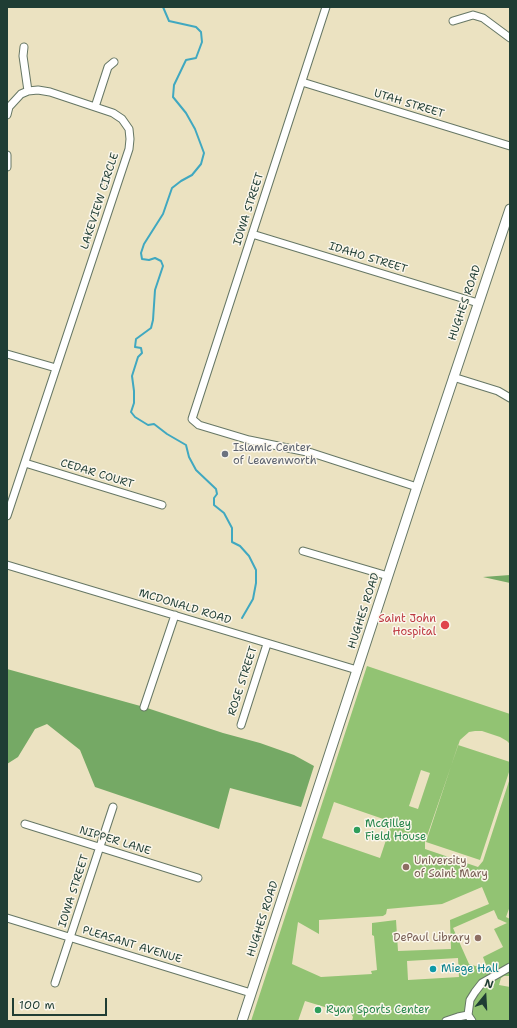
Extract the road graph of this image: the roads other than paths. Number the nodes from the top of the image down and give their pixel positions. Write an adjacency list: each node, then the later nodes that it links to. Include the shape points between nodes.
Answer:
1 (326, 7): 6 (street, IOWA STREET)
2 (453, 21): 3 (street, via 473,15 483,18)
3 (510, 38)
4 (24, 47): 7 (street)
5 (114, 62): 8 (street, via 108,67)
6 (302, 82): 10 (street, UTAH STREET); 14 (street, IOWA STREET)
7 (28, 91): 8 (street, LAKEVIEW CIRCLE, via 50,92); 9 (street, via 21,94 9,107)
8 (95, 107): 17 (street, LAKEVIEW CIRCLE, via 122,119 128,129 129,149)
9 (7, 115)
10 (510, 146)
11 (7, 155): 12 (street)
12 (7, 167)
13 (510, 209): 15 (street, HUGHES ROAD)
14 (252, 234): 15 (street, IDAHO STREET); 21 (street, IOWA STREET, via 192,418 199,425 249,440 312,453)
15 (478, 303): 18 (street, HUGHES ROAD)
16 (7, 354): 17 (street)
17 (56, 368): 20 (street, LAKEVIEW CIRCLE)
18 (453, 377): 19 (street, via 498,391); 21 (street, HUGHES ROAD)
19 (510, 398)
20 (25, 463): 22 (street, CEDAR COURT); 23 (street, LAKEVIEW CIRCLE)
21 (417, 487): 26 (street, HUGHES ROAD)
22 (162, 506)
23 (7, 516)
24 (304, 551): 26 (street)
25 (7, 565): 27 (street, MCDONALD ROAD)
26 (388, 576): 29 (street, HUGHES ROAD)
27 (176, 615): 28 (street, MCDONALD ROAD); 30 (street)
28 (266, 644): 29 (street, MCDONALD ROAD); 31 (street, ROSE STREET)
29 (356, 670): 40 (street, HUGHES ROAD)
30 (144, 707)
31 (240, 725)
32 (113, 806): 34 (street, IOWA STREET)
33 (25, 824): 34 (street, NIPPER LANE)
34 (100, 848): 35 (street, NIPPER LANE); 37 (street, IOWA STREET)
35 (198, 878)
36 (7, 918): 37 (street, PLEASANT AVENUE)
37 (70, 938): 39 (street, IOWA STREET); 40 (street, PLEASANT AVENUE)
38 (507, 968): 41 (street, via 482,983 475,992 470,1000)
39 (55, 982)
40 (252, 993): 42 (street, HUGHES ROAD)
41 (470, 1018): 43 (street, via 458,1017)
42 (242, 1021)
43 (446, 1021)

